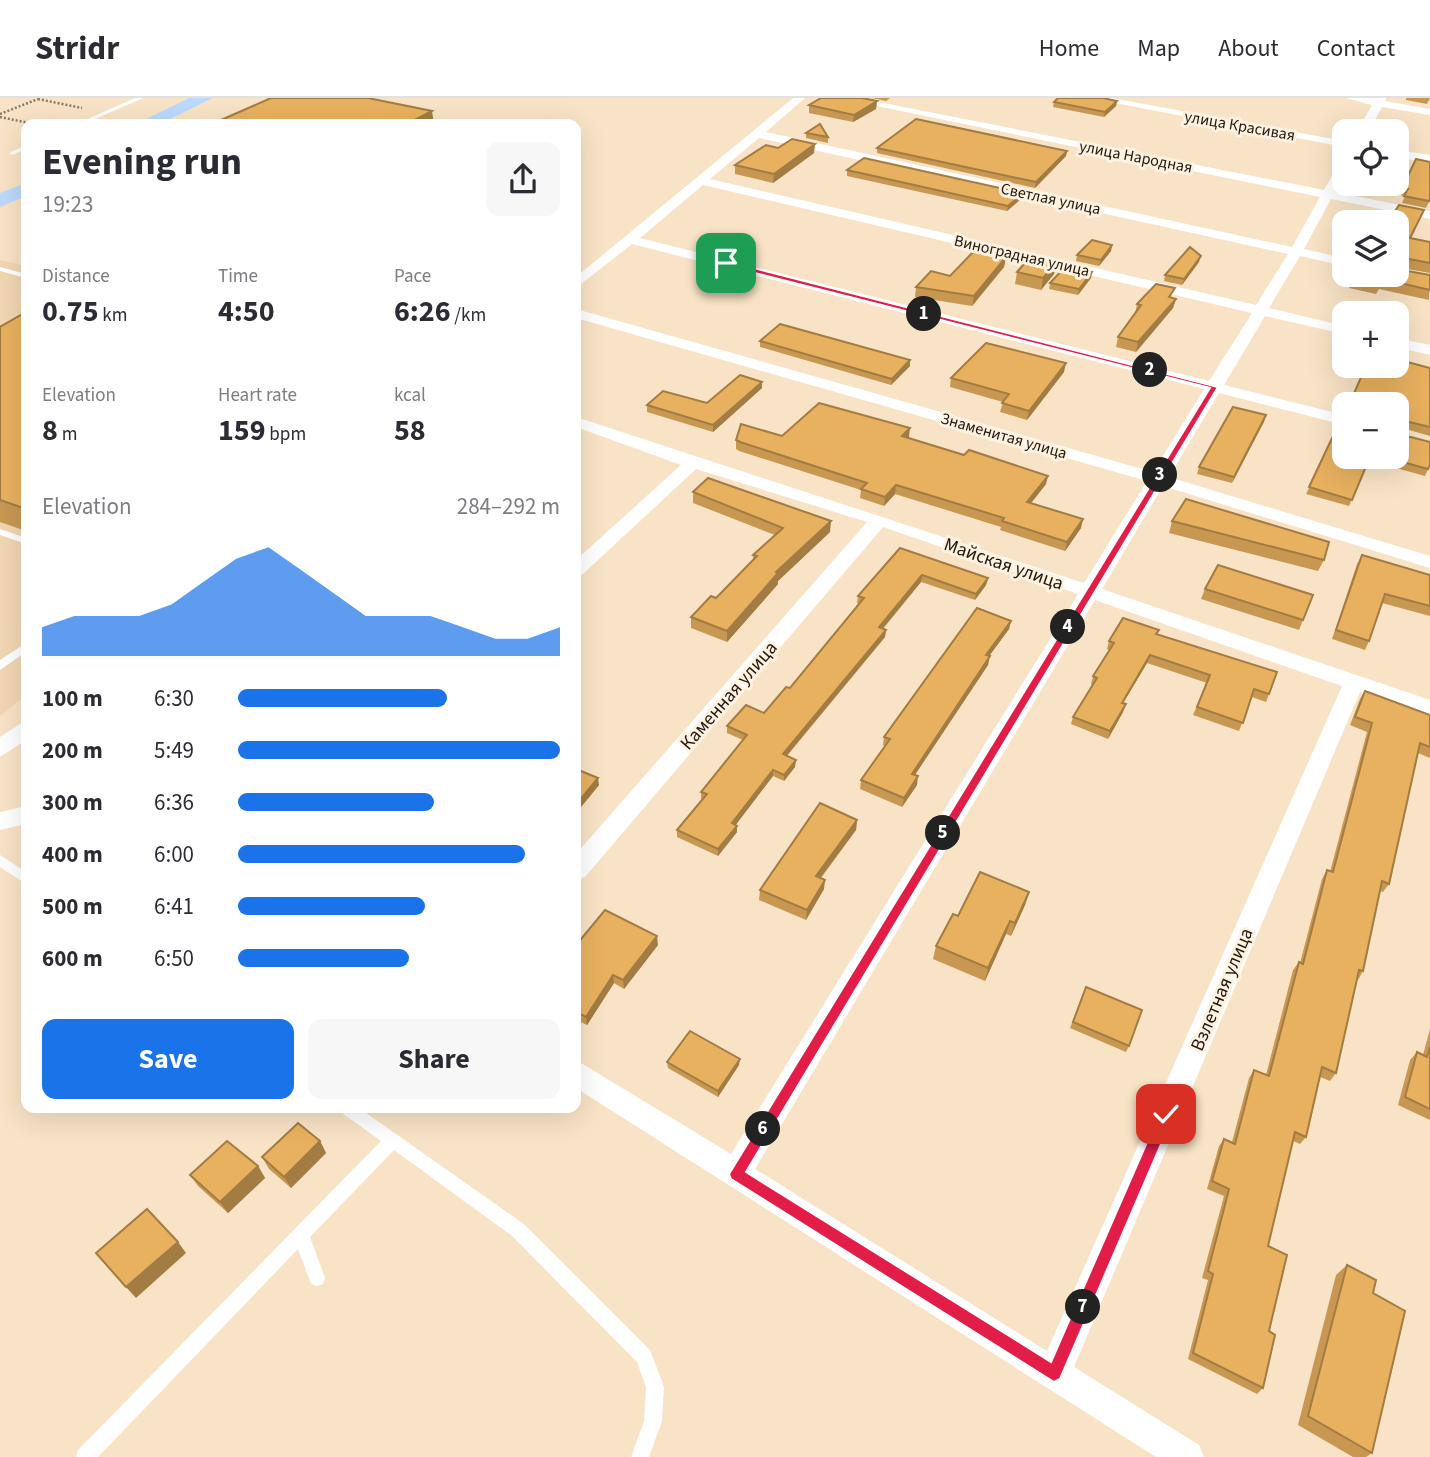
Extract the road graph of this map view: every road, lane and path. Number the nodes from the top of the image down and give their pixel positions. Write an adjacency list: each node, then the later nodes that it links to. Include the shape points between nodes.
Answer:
1 (39, 98): 11 (path); 12 (path)
2 (140, 98): 11 (lane)
3 (204, 98): 14 (main road)
4 (228, 98): 15 (main road)
5 (800, 98): 18 (street)
6 (842, 98): 29 (street, улица Народная)
7 (1094, 98): 19 (street, улица Красивая)
8 (1351, 98): 9 (street)
9 (1380, 100): 10 (street); 16 (street)
10 (1430, 111)
11 (105, 113): 13 (lane)
12 (0, 115): 17 (path)
13 (91, 119)
14 (156, 119)
15 (181, 119)
16 (1370, 119)
17 (21, 121)
18 (758, 134): 25 (street); 33 (street, Светлая улица)
19 (1332, 142)
20 (21, 149): 21 (lane)
21 (12, 153)
22 (1409, 155): 23 (street)
23 (1430, 159)
24 (21, 179): 27 (main road)
25 (701, 181): 32 (street); 38 (street, Виноградная улица)
26 (1332, 188): 29 (street)
27 (0, 189)
28 (21, 191): 30 (main road)
29 (1328, 195): 31 (street, улица Народная); 33 (street)
30 (0, 201)
31 (1430, 215)
32 (628, 239): 37 (street); 43 (street)
33 (1296, 252): 34 (street, Светлая улица); 38 (street)
34 (1332, 260)
35 (0, 269): 36 (lane)
36 (21, 275)
37 (581, 280)
38 (1261, 310): 40 (street, Виноградная улица); 43 (street)
39 (581, 314): 47 (street, Знаменитая улица)
40 (1332, 327)
41 (1409, 345): 42 (street)
42 (1430, 350)
43 (1214, 387): 44 (street); 47 (street)
44 (1332, 417)
45 (581, 424): 46 (street, Майская улица)
46 (693, 463): 48 (street, Майская улица); 52 (street)
47 (1158, 479): 51 (street, Знаменитая улица); 53 (street)
48 (880, 520): 53 (street, Майская улица); 63 (street, Каменная улица)
49 (0, 532): 50 (lane)
50 (21, 539)
51 (1430, 562)
52 (581, 565)
53 (1090, 592): 56 (street, Майская улица); 68 (street)
54 (21, 651): 55 (lane)
55 (0, 666)
56 (1354, 682): 57 (street, Майская улица); 71 (street, Взлетная улица)
57 (1430, 708)
58 (21, 732): 59 (street)
59 (0, 749)
60 (21, 816): 61 (street)
61 (0, 821)
62 (0, 860): 64 (lane)
63 (581, 864)
64 (21, 875)
65 (581, 1076): 68 (street)
66 (354, 1113): 69 (lane, via 393,1140)
67 (397, 1143): 73 (lane, via 518,1230 644,1356 655,1387 653,1420)
68 (736, 1174): 71 (street)
69 (301, 1234): 70 (lane); 72 (lane)
70 (317, 1278)
71 (1054, 1374): 74 (street)
72 (85, 1457)
73 (640, 1457)
74 (1187, 1457)

